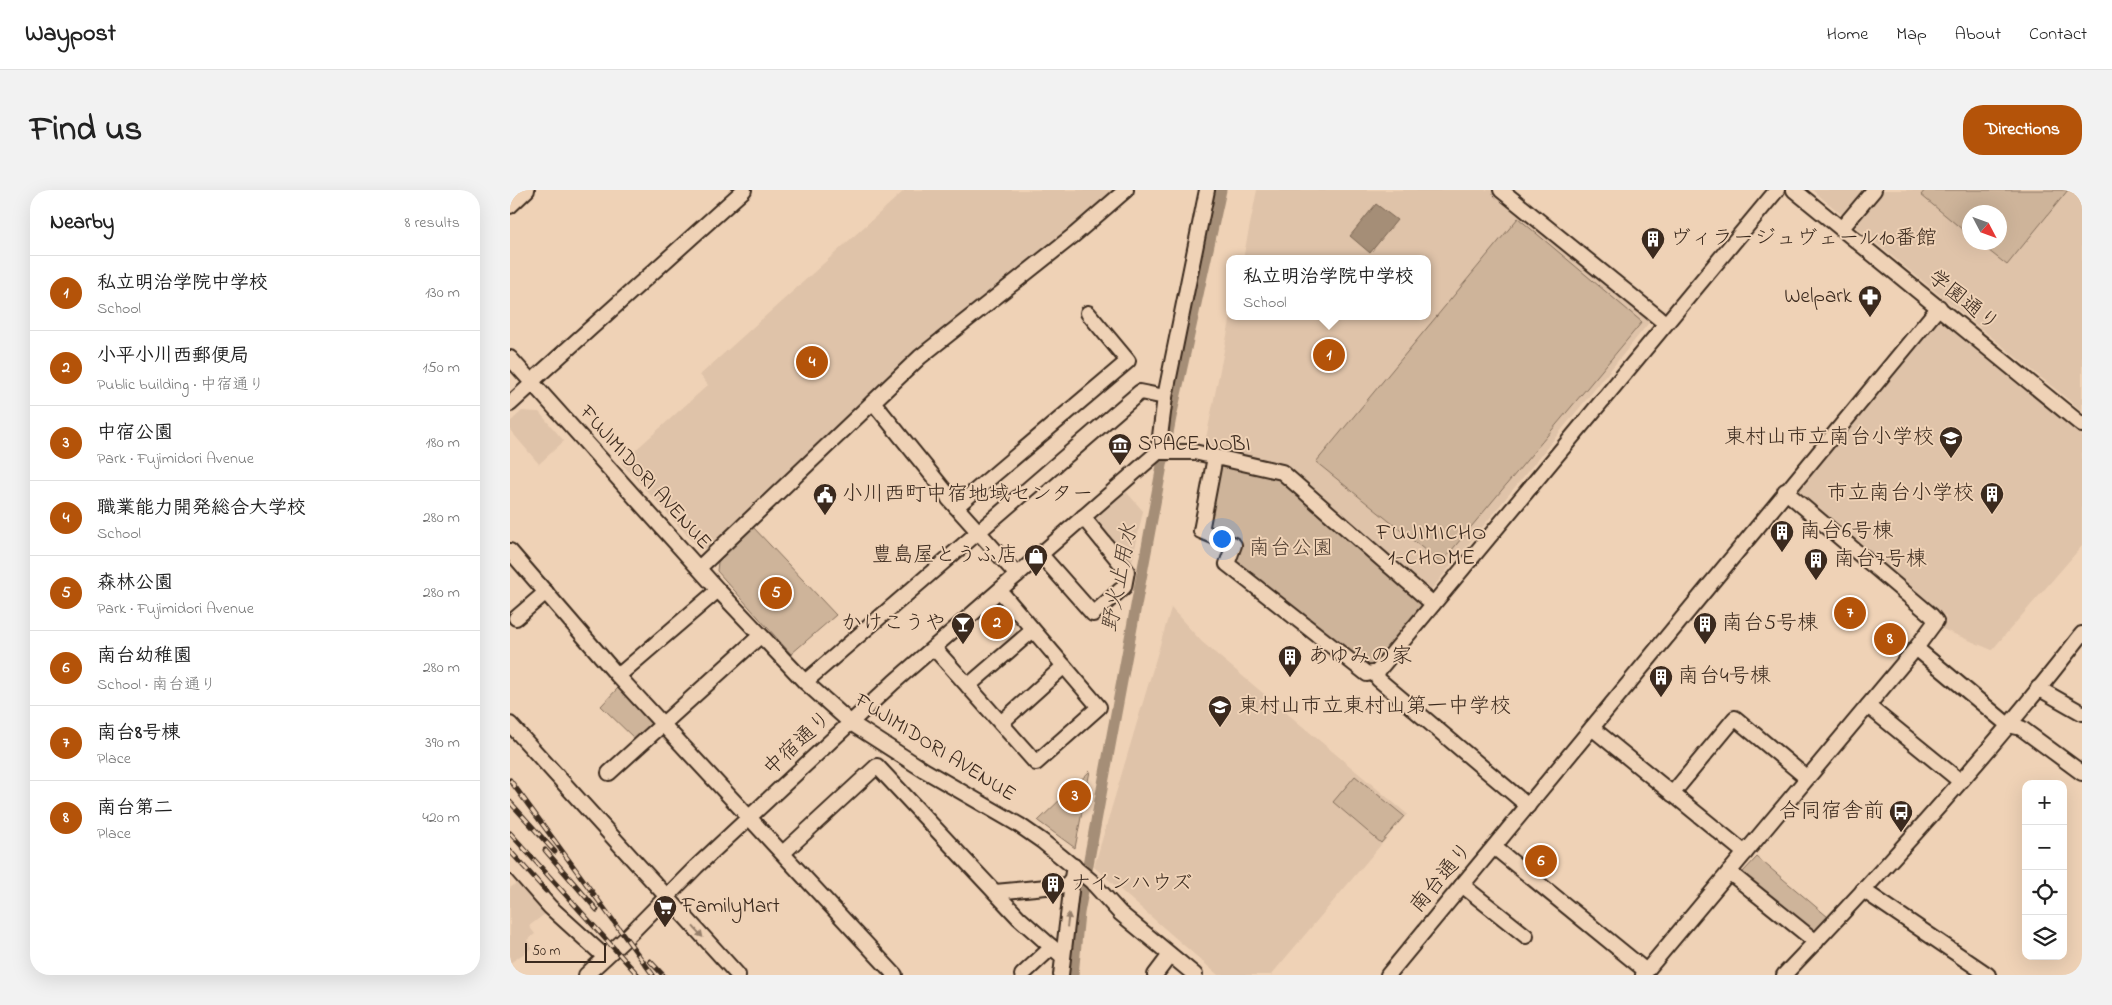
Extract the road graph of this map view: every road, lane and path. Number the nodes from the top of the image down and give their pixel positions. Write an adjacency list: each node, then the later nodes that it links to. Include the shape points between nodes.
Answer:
1 (527, 190): 9 (street)
2 (744, 190): 15 (street)
3 (1207, 190): 16 (street)
4 (1501, 190): 13 (street)
5 (1777, 190): 13 (street)
6 (1794, 190): 10 (street, 学園通り)
7 (1874, 190): 10 (street)
8 (1123, 191): 17 (street, via 1074,235 920,357)
9 (510, 206)
10 (1842, 228): 11 (street, 学園通り)
11 (1939, 307): 19 (street, 学園通り); 22 (street, 南台通り)
12 (1088, 313): 23 (street, via 1128,361)
13 (1666, 323): 33 (street)
14 (510, 358): 15 (street, FUJIMIDORI AVENUE)
15 (532, 383): 18 (street); 28 (street, FUJIMIDORI AVENUE)
16 (1165, 398): 20 (street); 25 (street, via 1140,392)
17 (873, 402): 23 (street); 28 (street)
18 (510, 404)
19 (2082, 425)
20 (1164, 451): 21 (street, via 1194,452); 24 (street, 中宿通り)
21 (1215, 458): 33 (street, via 1282,472); 41 (street, via 1201,531 1234,544 1227,564 1367,674)
22 (1785, 491): 39 (street, via 1931,615 1936,621); 53 (street, 南台通り)
23 (956, 507): 25 (street)
24 (1083, 518): 27 (street, 中宿通り); 27 (street, via 1127,571 1124,587 1112,598 1093,614)
25 (979, 532): 29 (street); 43 (street)
26 (510, 551): 32 (street)
27 (1041, 555): 29 (street, 中宿通り)
28 (699, 568): 30 (street, FUJIMIDORI AVENUE)
29 (1017, 576): 31 (street, 中宿通り)
30 (718, 590): 37 (street, FUJIMIDORI AVENUE); 42 (street)
31 (1000, 591): 35 (street); 38 (street, 中宿通り)
32 (546, 592): 34 (street); 42 (street)
33 (1433, 604): 41 (street)
34 (516, 618)
35 (1033, 630): 40 (street); 44 (street)
36 (2082, 634): 45 (street)
37 (760, 636): 43 (street, FUJIMIDORI AVENUE); 51 (street)
38 (934, 648): 44 (street); 48 (street, 中宿通り)
39 (1916, 648): 46 (street); 52 (street)
40 (1064, 666): 49 (street); 49 (street, via 1099,707 1036,763)
41 (1377, 672): 59 (street, via 1378,679)
42 (618, 676): 51 (street)
43 (805, 682): 48 (street, FUJIMIDORI AVENUE)
44 (968, 686): 49 (street)
45 (2038, 688): 47 (street); 52 (street)
46 (1868, 706): 56 (street); 57 (street)
47 (2082, 713)
48 (851, 723): 60 (street, 中宿通り); 65 (street, FUJIMIDORI AVENUE, via 1019,825)
49 (1001, 723)
50 (510, 724): 71 (street)
51 (663, 724): 54 (street); 60 (street)
52 (2008, 725): 55 (street, via 2021,728); 57 (street)
53 (1592, 728): 58 (street); 59 (street, 南台通り)
54 (610, 773)
55 (2082, 773)
56 (1807, 778): 58 (street, via 1735,718); 63 (street)
57 (1960, 781): 69 (street)
58 (1672, 794): 63 (street)
59 (1528, 806): 61 (street, 南台通り)
60 (750, 817): 62 (street); 71 (street, 中宿通り)
61 (1494, 847): 68 (street, 南台通り); 78 (street)
62 (783, 853): 70 (street, via 878,766); 81 (street)
63 (1745, 853): 66 (street)
64 (510, 862): 77 (street, via 550,907)
65 (1076, 868): 67 (street); 76 (street, FUJIMIDORI AVENUE, via 1120,913)
66 (1729, 872): 73 (street); 78 (street)
67 (1067, 885): 70 (street); 75 (street, one-way to 67, via 1071,891)
68 (1462, 885): 72 (street); 86 (street, 南台通り)
69 (1863, 890): 73 (street); 88 (street)
70 (995, 892): 74 (street)
71 (666, 896): 77 (street, 中宿通り); 80 (street, one-way to 80)
72 (1526, 936)
73 (1816, 942): 87 (street)
74 (1052, 948): 75 (street); 82 (street)
75 (1063, 956): 83 (street)
76 (1170, 956): 84 (street); 85 (street, FUJIMIDORI AVENUE)
77 (605, 957): 79 (street, 中宿通り)
78 (1644, 973)
79 (586, 975)
80 (738, 975)
81 (895, 975)
82 (1022, 975)
83 (1061, 975)
84 (1155, 975)
85 (1195, 975)
86 (1388, 975)
87 (1784, 975)
88 (1988, 975)

